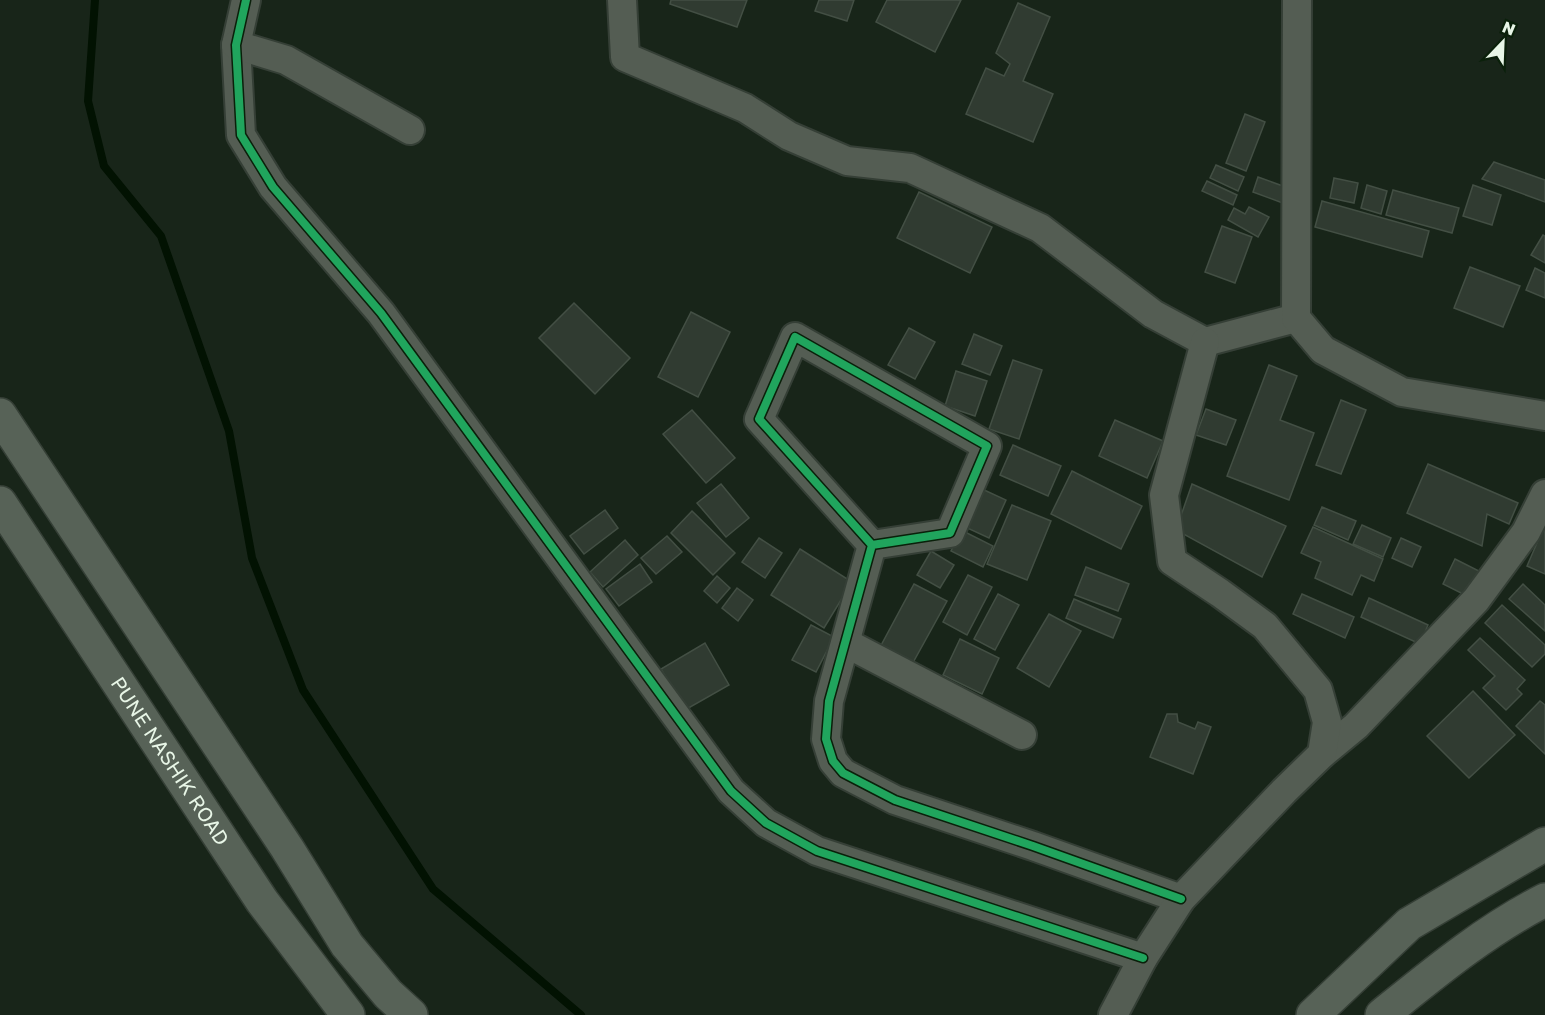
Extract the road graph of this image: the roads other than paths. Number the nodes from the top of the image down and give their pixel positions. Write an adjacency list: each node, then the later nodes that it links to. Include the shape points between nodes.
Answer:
1 (246, 0): 4 (street)
2 (622, 0): 7 (street, via 624,57 745,108 789,136 847,161 910,168 1040,228 1153,314)
3 (1298, 0): 6 (street)
4 (236, 45): 5 (street, via 286,60); 19 (street, via 241,135 273,187 381,314 731,791 766,823 817,851)
5 (410, 130)
6 (1296, 318): 7 (street); 9 (street, via 1323,350 1402,392)
7 (1205, 342): 15 (street, via 1164,495 1172,561 1265,627 1318,690 1327,722)
8 (0, 415): 21 (main road, via 347,945)
9 (1545, 416)
10 (1545, 494): 15 (street, via 1526,532 1476,600 1356,726)
11 (0, 503): 20 (main road, PUNE NASHIK ROAD, via 262,901)
12 (872, 544): 12 (street, via 759,419 795,337 987,446 950,533); 13 (street)
13 (846, 643): 14 (street); 17 (street, via 829,701 826,739 833,761 843,773 895,800)
14 (1022, 735)
15 (1322, 754): 17 (street)
16 (1545, 844): 23 (main road, via 1409,924)
17 (1181, 899): 19 (street)
18 (1545, 900): 24 (main road, via 1512,917)
19 (1143, 958): 22 (street)
20 (348, 1015)
21 (411, 1015)
22 (1113, 1015)
23 (1313, 1015)
24 (1382, 1015)

